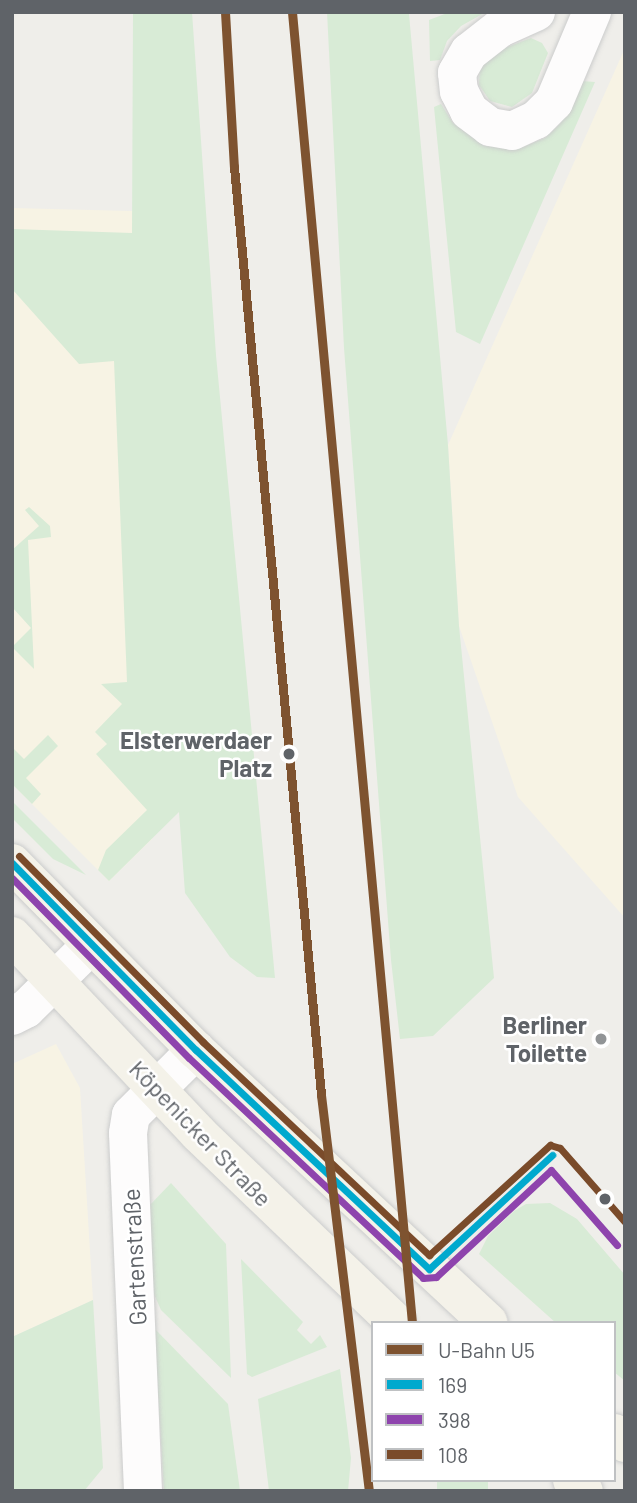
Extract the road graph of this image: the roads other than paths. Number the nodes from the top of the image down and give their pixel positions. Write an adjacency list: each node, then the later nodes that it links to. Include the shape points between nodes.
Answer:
1 (536, 12): 2 (street, via 500,28 469,51 457,73 469,111 490,127 512,131 536,120 554,102)
2 (592, 12)
3 (12, 863): 5 (main road)
4 (12, 936): 6 (main road, Köpenicker Straße)
5 (91, 945): 6 (street); 8 (main road)
6 (55, 980): 7 (street, via 26,1009); 9 (main road, Köpenicker Straße)
7 (12, 1016)
8 (196, 1050): 9 (street, Gartenstraße); 11 (main road)
9 (157, 1089): 10 (main road, Köpenicker Straße); 12 (street, Gartenstraße, via 131,1115 128,1133)
10 (394, 1321)
11 (487, 1321)
12 (143, 1491)

